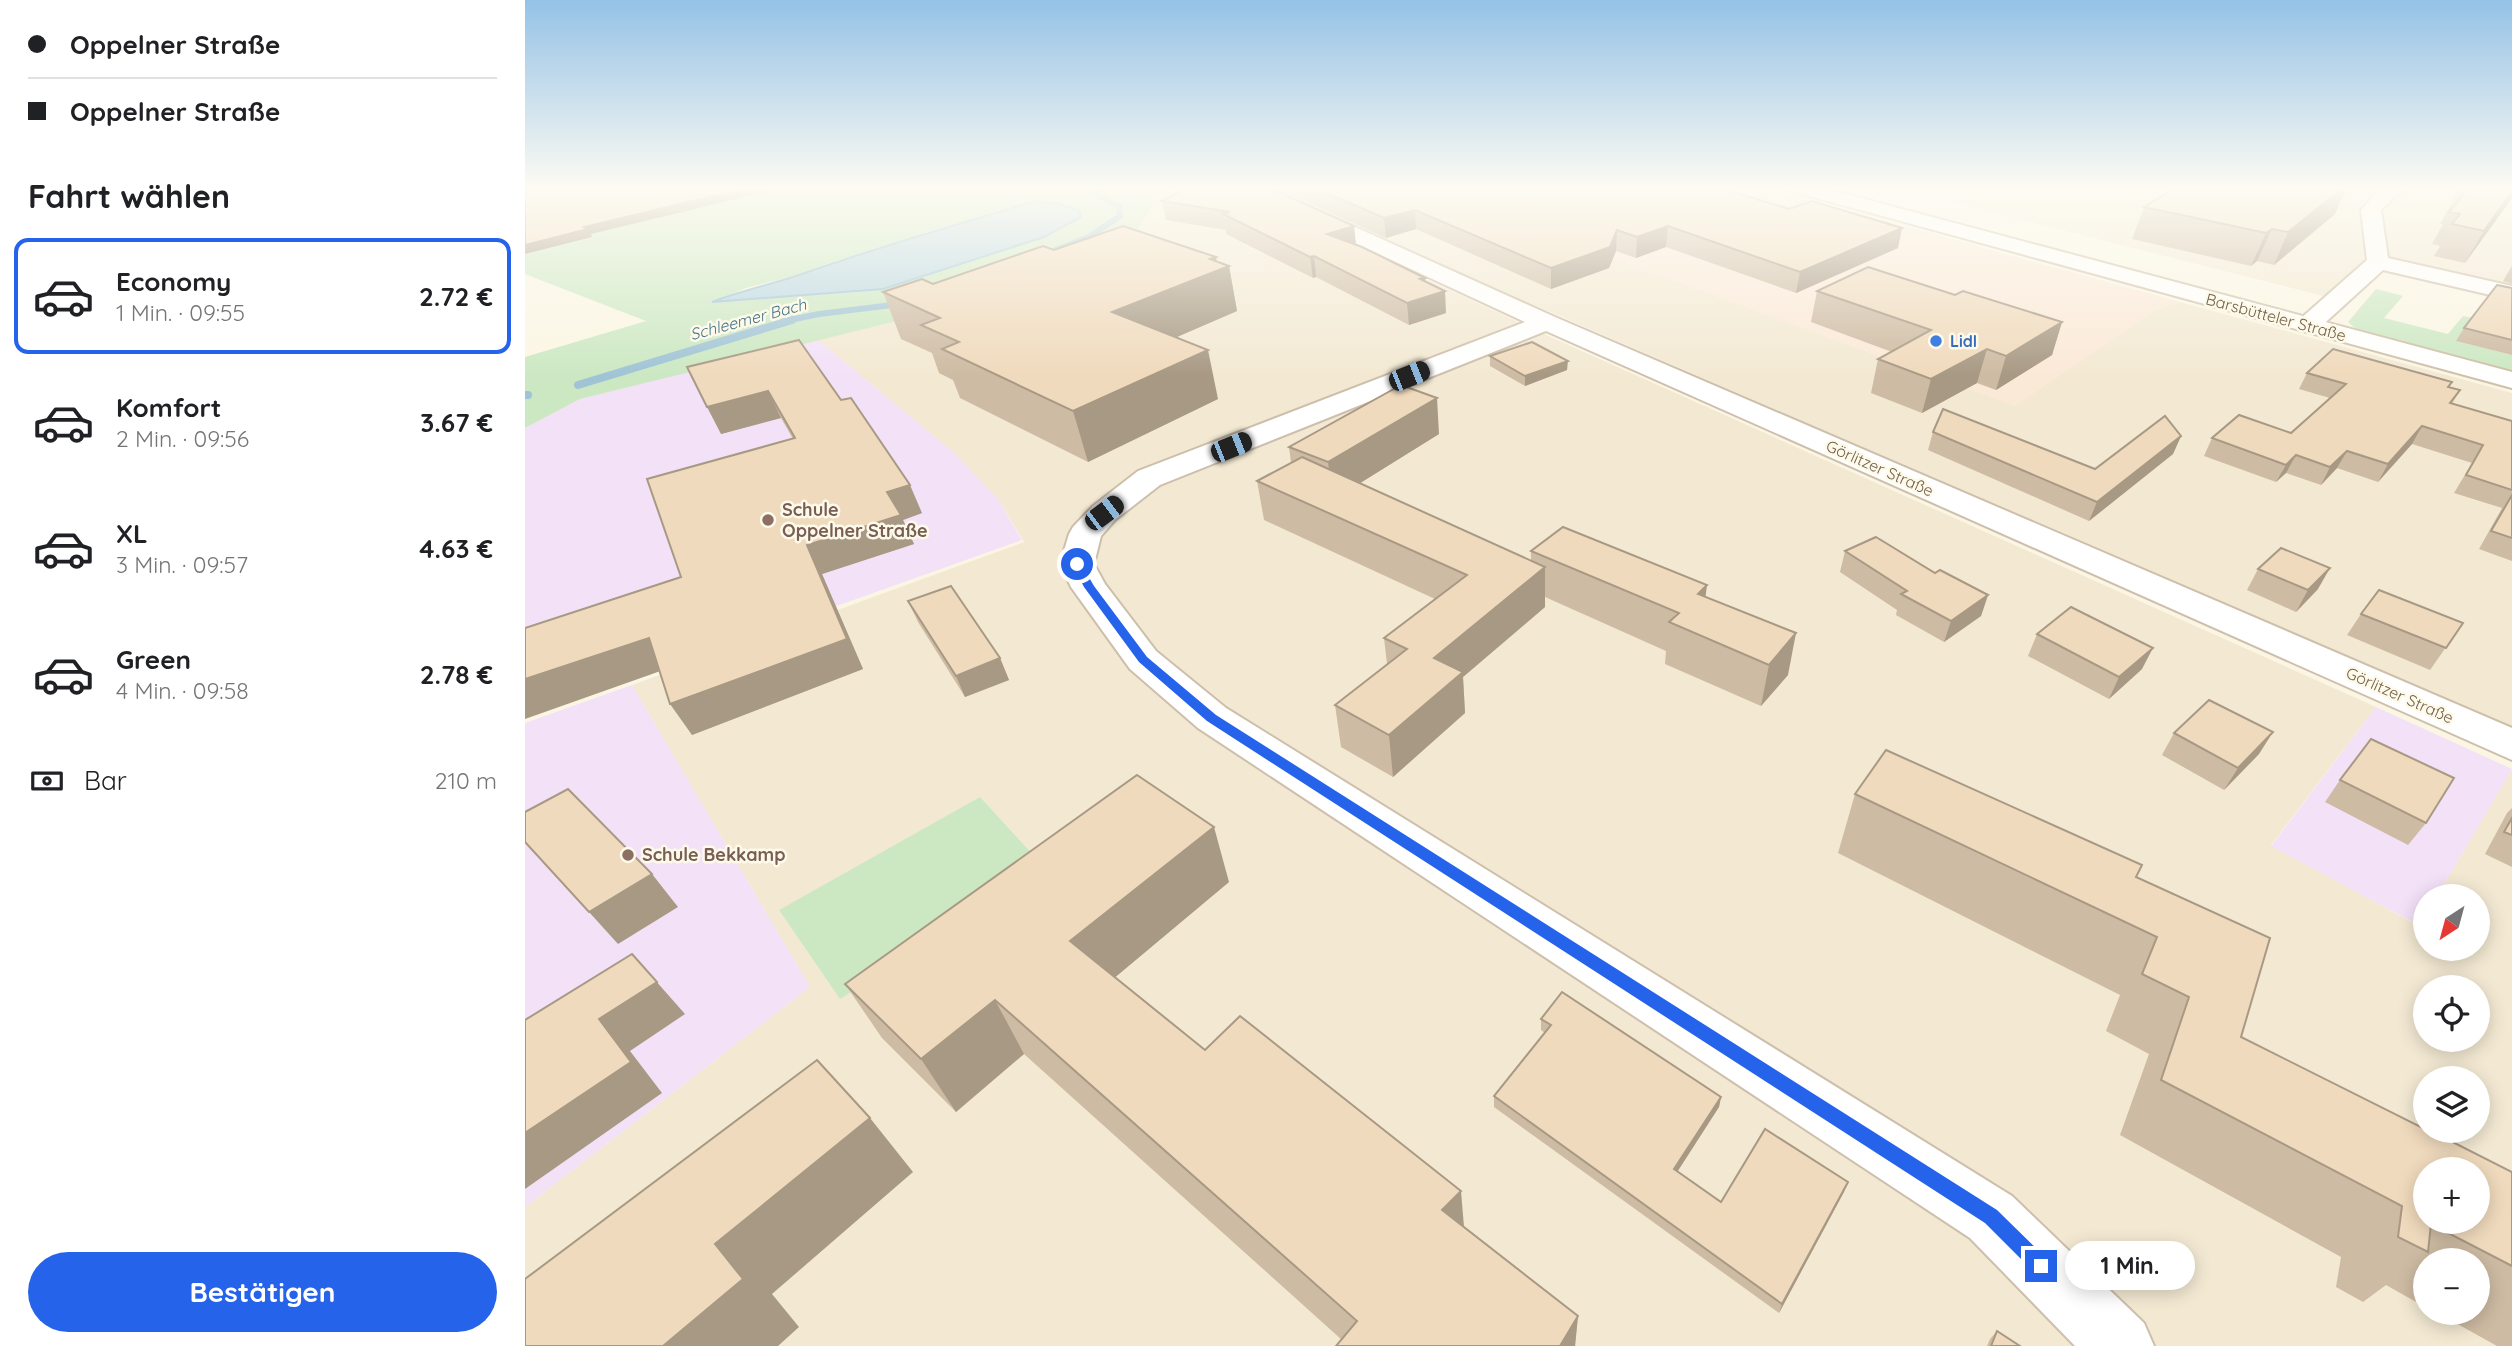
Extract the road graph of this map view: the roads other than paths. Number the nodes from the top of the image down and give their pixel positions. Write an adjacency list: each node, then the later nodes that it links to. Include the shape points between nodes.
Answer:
1 (1387, 250): 6 (street, Görlitzer Straße)
2 (2028, 250): 7 (street, Barsbütteler Straße)
3 (2376, 250): 4 (street)
4 (2378, 262): 5 (street); 7 (street)
5 (2512, 293)
6 (1546, 322): 9 (street, Görlitzer Straße); 10 (street, via 1149,478 1104,513 1086,534 1077,564 1089,587 1143,660 1212,718 1991,1217)
7 (2308, 326): 8 (street, Barsbütteler Straße)
8 (2512, 380)
9 (2512, 745)
10 (2121, 1346)

